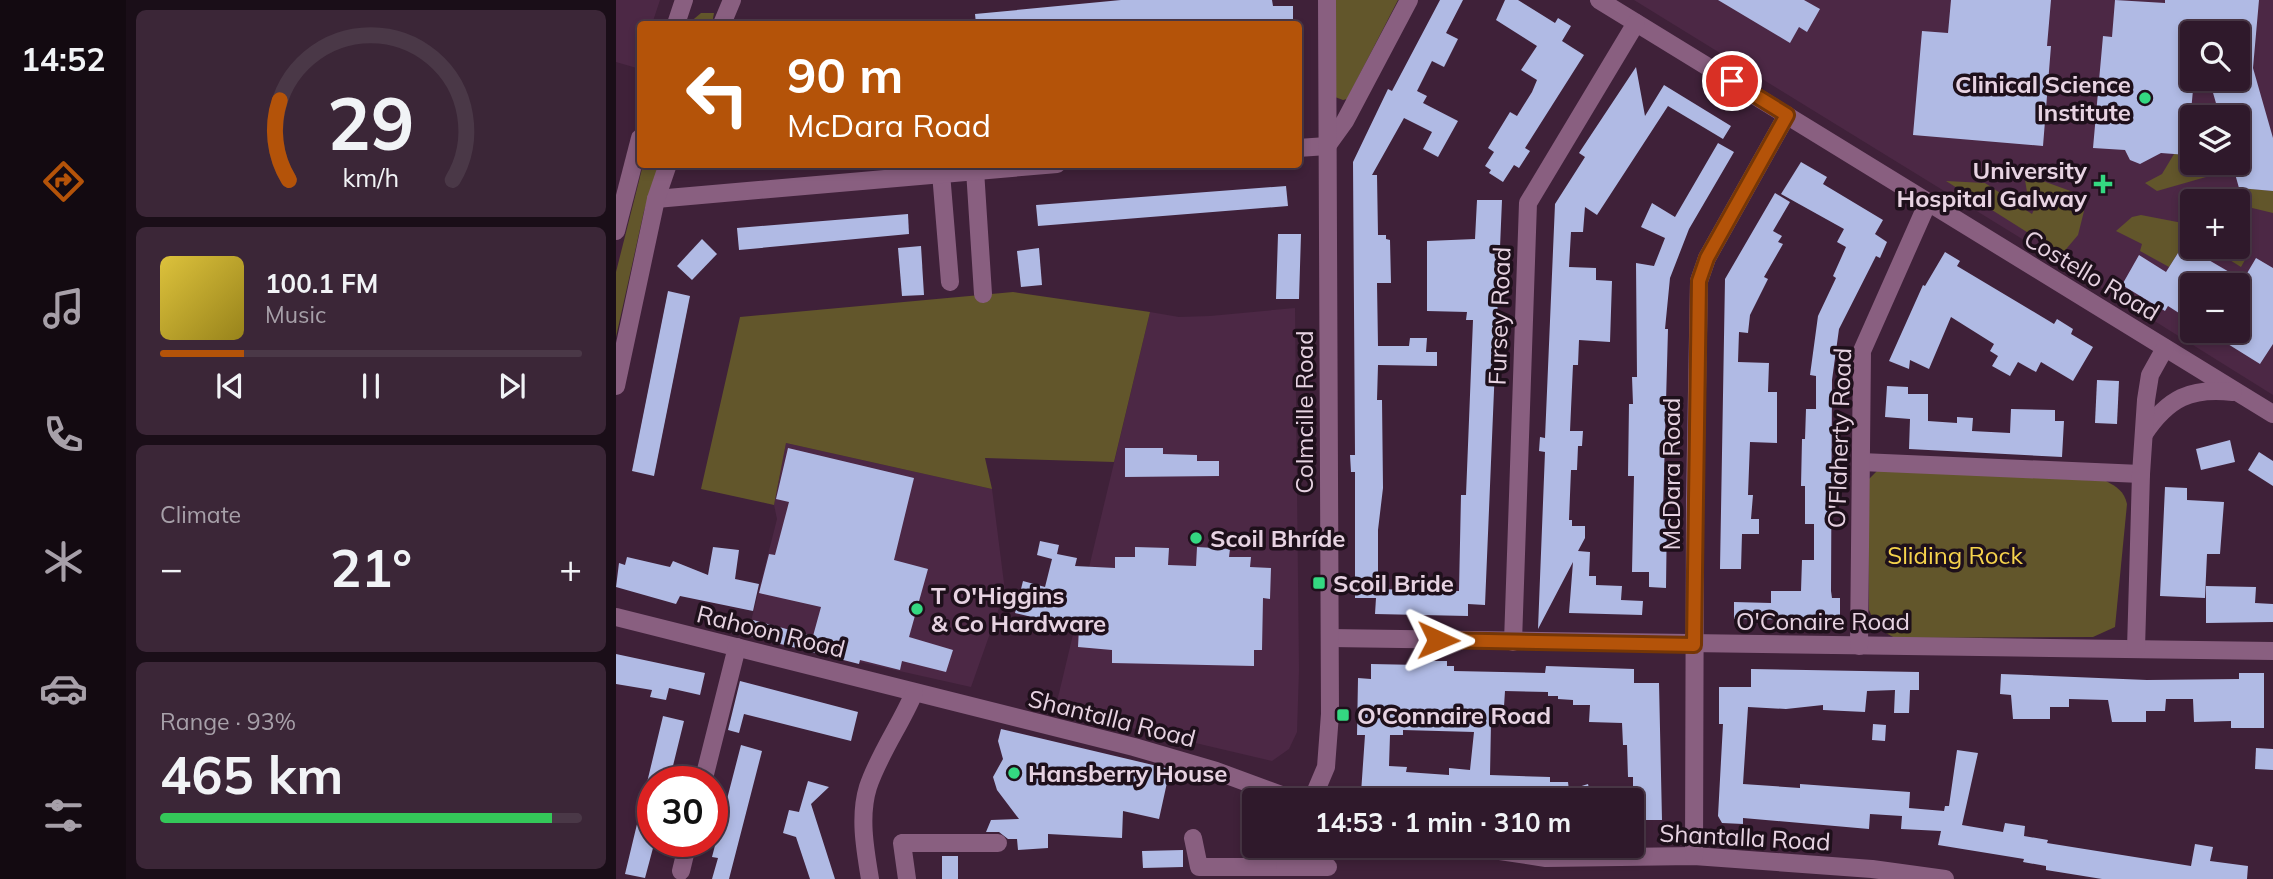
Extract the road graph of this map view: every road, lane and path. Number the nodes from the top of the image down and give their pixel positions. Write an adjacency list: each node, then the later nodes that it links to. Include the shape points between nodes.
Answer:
1 (684, 0): 6 (street)
2 (732, 0): 7 (street)
3 (1327, 0): 10 (street, Colmcille Road)
4 (1409, 0): 10 (street)
5 (1599, 0): 8 (street, Costello Road)
6 (677, 21)
7 (723, 21)
8 (1636, 23): 9 (street, Costello Road); 31 (street, Fursey Road, via 1528,203)
9 (1787, 115): 18 (street, Costello Road); 32 (street, McDara Road, via 1707,258 1699,281)
10 (1327, 146): 11 (street); 30 (street, Colmcille Road)
11 (1302, 148)
12 (637, 150): 19 (street)
13 (667, 168): 17 (street)
14 (1002, 168): 15 (street)
15 (975, 170): 16 (street); 21 (street)
16 (941, 173): 17 (street); 20 (street)
17 (656, 198): 23 (street)
18 (1928, 202): 22 (street, Costello Road); 27 (street, O'Flaherty Road, via 1862,351)
19 (616, 231)
20 (950, 282)
21 (983, 294)
22 (2165, 348): 24 (street, Costello Road); 26 (street, via 2150,375)
23 (616, 386)
24 (2237, 392): 25 (street, Costello Road); 26 (street, via 2193,391 2172,402)
25 (2273, 414)
26 (2144, 434): 28 (street)
27 (1861, 462): 28 (street); 33 (street, O'Flaherty Road)
28 (2141, 474): 35 (street)
29 (616, 617): 34 (street, Rahoon Road)
30 (1330, 638): 31 (street, O'Conaire Road); 40 (street, Colmcille Road, via 1329,742)
31 (1513, 642): 32 (street, O'Conaire Road)
32 (1694, 645): 33 (street, O'Conaire Road); 43 (street, McDara Road)
33 (1859, 646): 35 (street, O'Conaire Road)
34 (737, 647): 37 (street, Rahoon Road); 38 (street)
35 (2136, 649): 36 (street, O'Conaire Road)
36 (2273, 651)
37 (914, 693): 39 (street, Shantalla Road, via 1176,758); 50 (street, via 865,801 863,835)
38 (707, 766)
39 (1261, 788)
40 (1317, 788)
41 (1193, 838): 47 (street, via 1199,867)
42 (998, 843): 51 (street, via 902,843)
43 (1694, 856): 45 (street, Shantalla Road); 52 (street, Shantalla Road)
44 (684, 857): 49 (street)
45 (1644, 857)
46 (1287, 858): 47 (street)
47 (1285, 865): 48 (street)
48 (1328, 867)
49 (681, 871)
50 (870, 879)
51 (907, 879)
52 (1945, 879)

